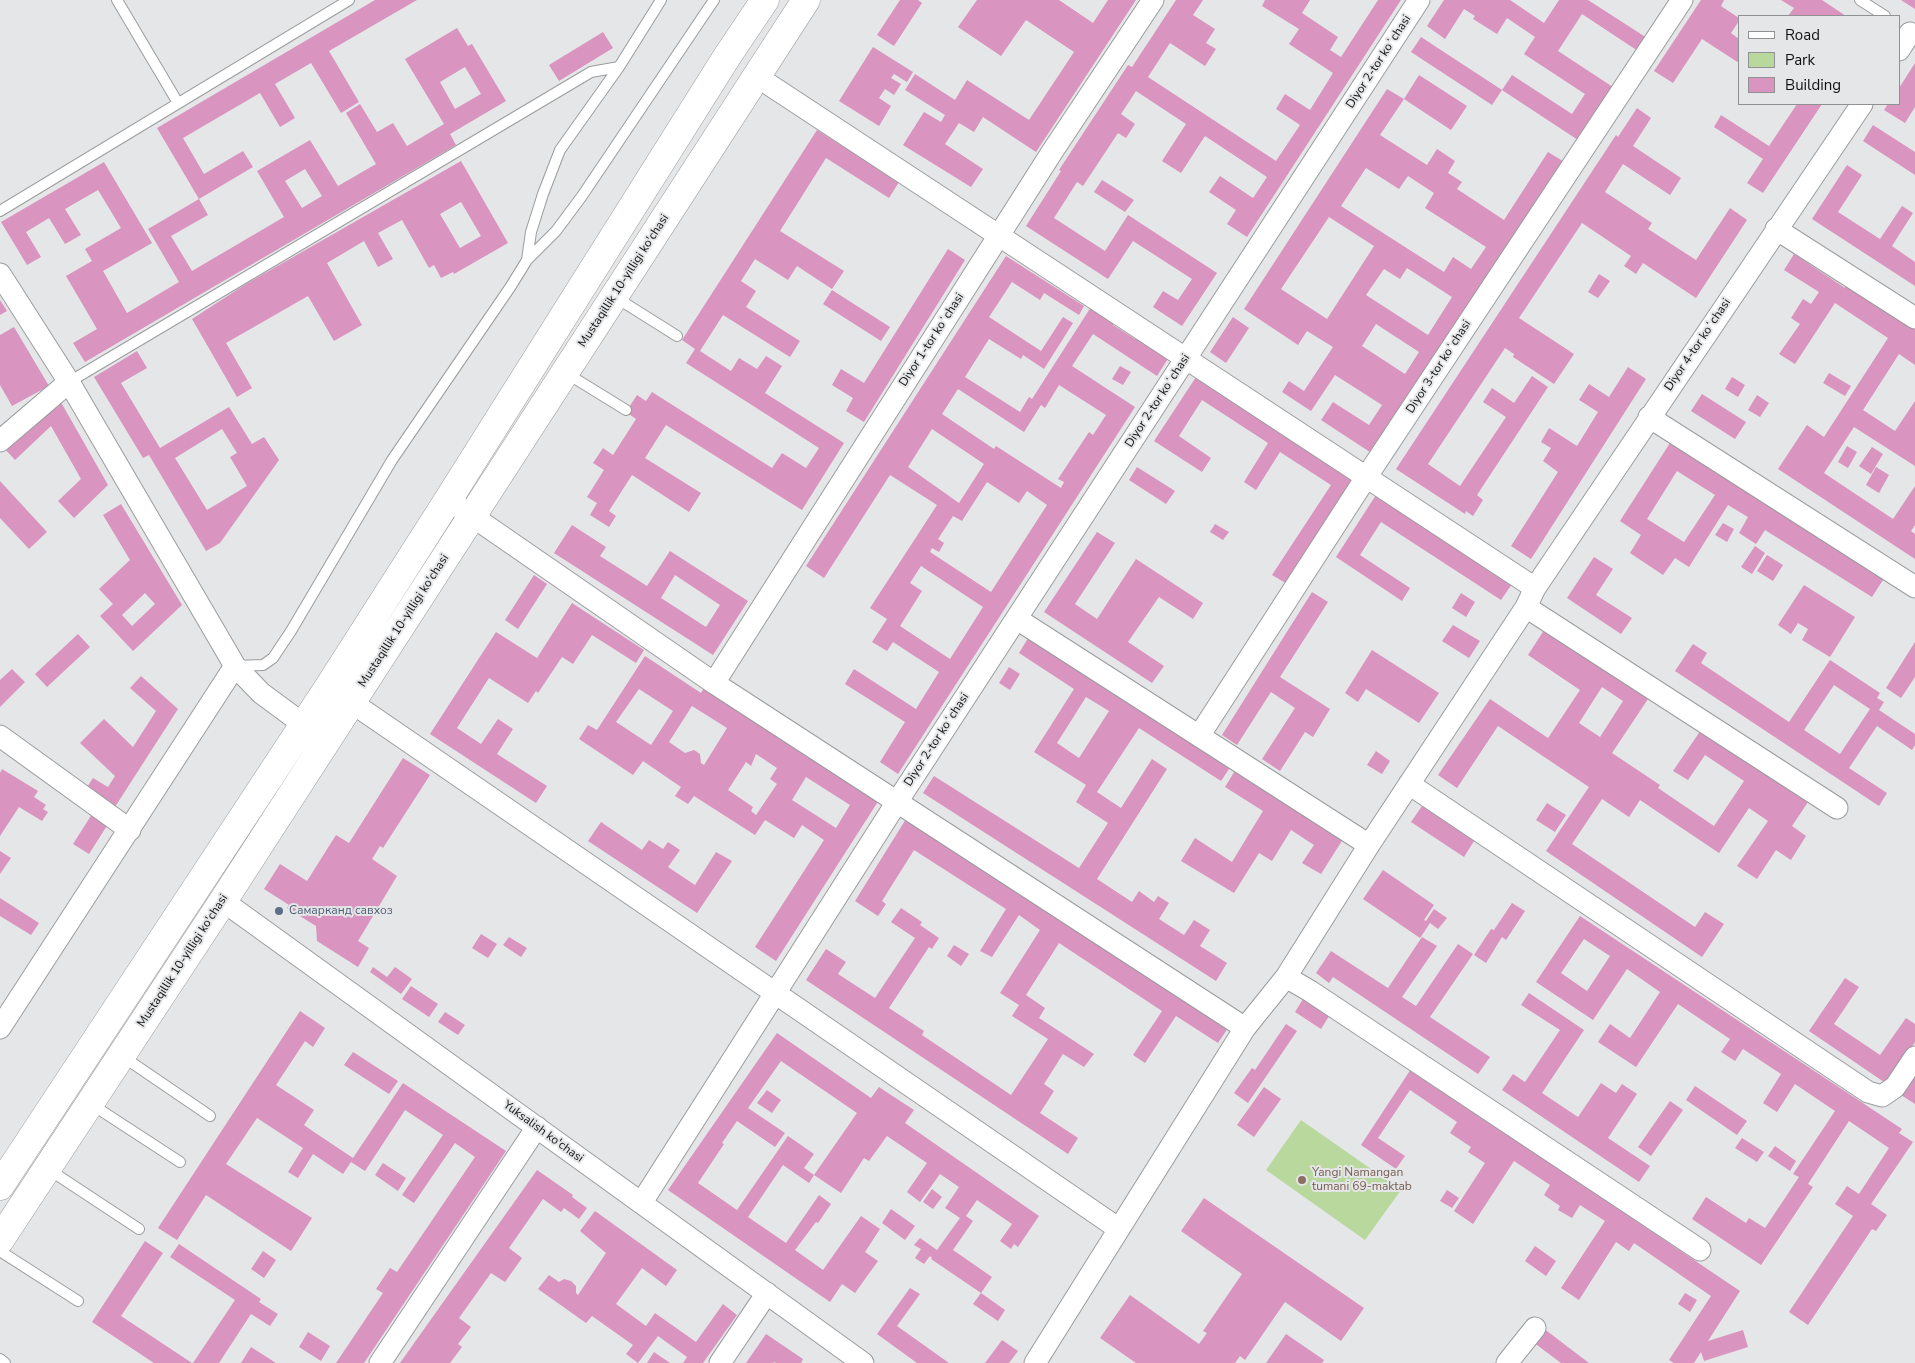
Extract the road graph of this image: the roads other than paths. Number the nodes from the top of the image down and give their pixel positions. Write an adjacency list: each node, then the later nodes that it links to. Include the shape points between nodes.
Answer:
1 (117, 0): 14 (lane)
2 (348, 0): 14 (lane)
3 (661, 0): 12 (lane)
4 (714, 0): 19 (lane, via 582,196 556,230)
5 (765, 0): 31 (main road)
6 (806, 0): 13 (main road, Mustaqillik 10-yilligi ko'chasi)
7 (1153, 0): 18 (street, Diyor 1-tor koʻchasi)
8 (1419, 0): 24 (street, Diyor 2-tor koʻchasi)
9 (1682, 0): 30 (street, Diyor 3-tor koʻchasi)
10 (1860, 0): 11 (lane)
11 (1883, 15)
12 (619, 67): 19 (lane, via 560,150 542,194); 26 (lane, via 591,72)
13 (756, 76): 18 (street); 21 (main road, Mustaqillik 10-yilligi ko'chasi)
14 (178, 103): 16 (lane)
15 (1861, 105): 17 (street, Diyor 4-tor koʻchasi)
16 (0, 211)
17 (1776, 229): 22 (street); 28 (street, Diyor 4-tor koʻchasi)
18 (999, 236): 24 (street); 38 (street, Diyor 1-tor koʻchasi)
19 (526, 260): 37 (lane, via 512,286 392,460 273,658 263,665)
20 (0, 274): 26 (street)
21 (614, 296): 23 (lane); 25 (main road, Mustaqillik 10-yilligi ko'chasi)
22 (1915, 318)
23 (678, 336)
24 (1186, 358): 30 (street); 36 (street, Diyor 2-tor koʻchasi)
25 (565, 372): 27 (lane); 32 (main road, Mustaqillik 10-yilligi ko'chasi)
26 (69, 382): 29 (street); 37 (street)
27 (626, 410)
28 (1649, 417): 33 (street); 34 (street, Diyor 4-tor koʻchasi)
29 (0, 441)
30 (1367, 476): 34 (street); 42 (street, Diyor 3-tor koʻchasi)
31 (448, 500): 32 (street); 40 (main road)
32 (472, 516): 38 (street); 39 (main road, Mustaqillik 10-yilligi ko'chasi)
33 (1915, 587)
34 (1535, 588): 35 (street, Diyor 4-tor koʻchasi)
35 (1526, 607): 43 (street, Diyor 4-tor koʻchasi); 45 (street)
36 (1017, 620): 42 (street); 44 (street, Diyor 2-tor koʻchasi)
37 (235, 666): 40 (street, via 261,693); 46 (street)
38 (714, 683): 44 (street)
39 (351, 702): 48 (main road, Mustaqillik 10-yilligi ko'chasi); 50 (street)
40 (303, 724): 60 (main road)
41 (0, 736): 46 (street)
42 (1199, 736): 47 (street)
43 (1409, 784): 47 (street, Diyor 4-tor koʻchasi); 54 (street, via 1868,1092 1882,1096 1895,1087)
44 (897, 802): 50 (street, Diyor 2-tor koʻchasi); 52 (street)
45 (1837, 808)
46 (130, 830): 51 (street)
47 (1369, 845): 49 (street, Diyor 4-tor koʻchasi)
48 (222, 901): 53 (main road, Mustaqillik 10-yilligi ko'chasi); 57 (street, Yuksalish ko'chasi)
49 (1286, 977): 52 (street, Diyor 4-tor koʻchasi); 65 (street)
50 (775, 994): 61 (street, Diyor 2-tor koʻchasi); 63 (street)
51 (0, 1028)
52 (1245, 1028): 63 (street, Diyor 4-tor koʻchasi)
53 (121, 1056): 55 (main road, Mustaqillik 10-yilligi ko'chasi); 56 (lane)
54 (1915, 1057)
55 (90, 1103): 58 (lane); 59 (main road, Mustaqillik 10-yilligi ko'chasi)
56 (210, 1116)
57 (536, 1127): 61 (street, Yuksalish ko'chasi); 72 (street)
58 (180, 1162)
59 (48, 1168): 62 (lane); 64 (main road, Mustaqillik 10-yilligi ko'chasi)
60 (0, 1186)
61 (642, 1202): 67 (street, Yuksalish ko'chasi)
62 (139, 1229)
63 (1119, 1229): 75 (street, Diyor 4-tor koʻchasi)
64 (0, 1240)
65 (1700, 1250)
66 (0, 1251): 68 (lane)
67 (767, 1293): 73 (street); 74 (street, Yuksalish ko'chasi)
68 (78, 1301)
69 (1535, 1328): 76 (street)
70 (0, 1359): 71 (lane)
71 (5, 1363)
72 (380, 1363)
73 (720, 1363)
74 (863, 1363)
75 (1035, 1363)
76 (1507, 1363)

